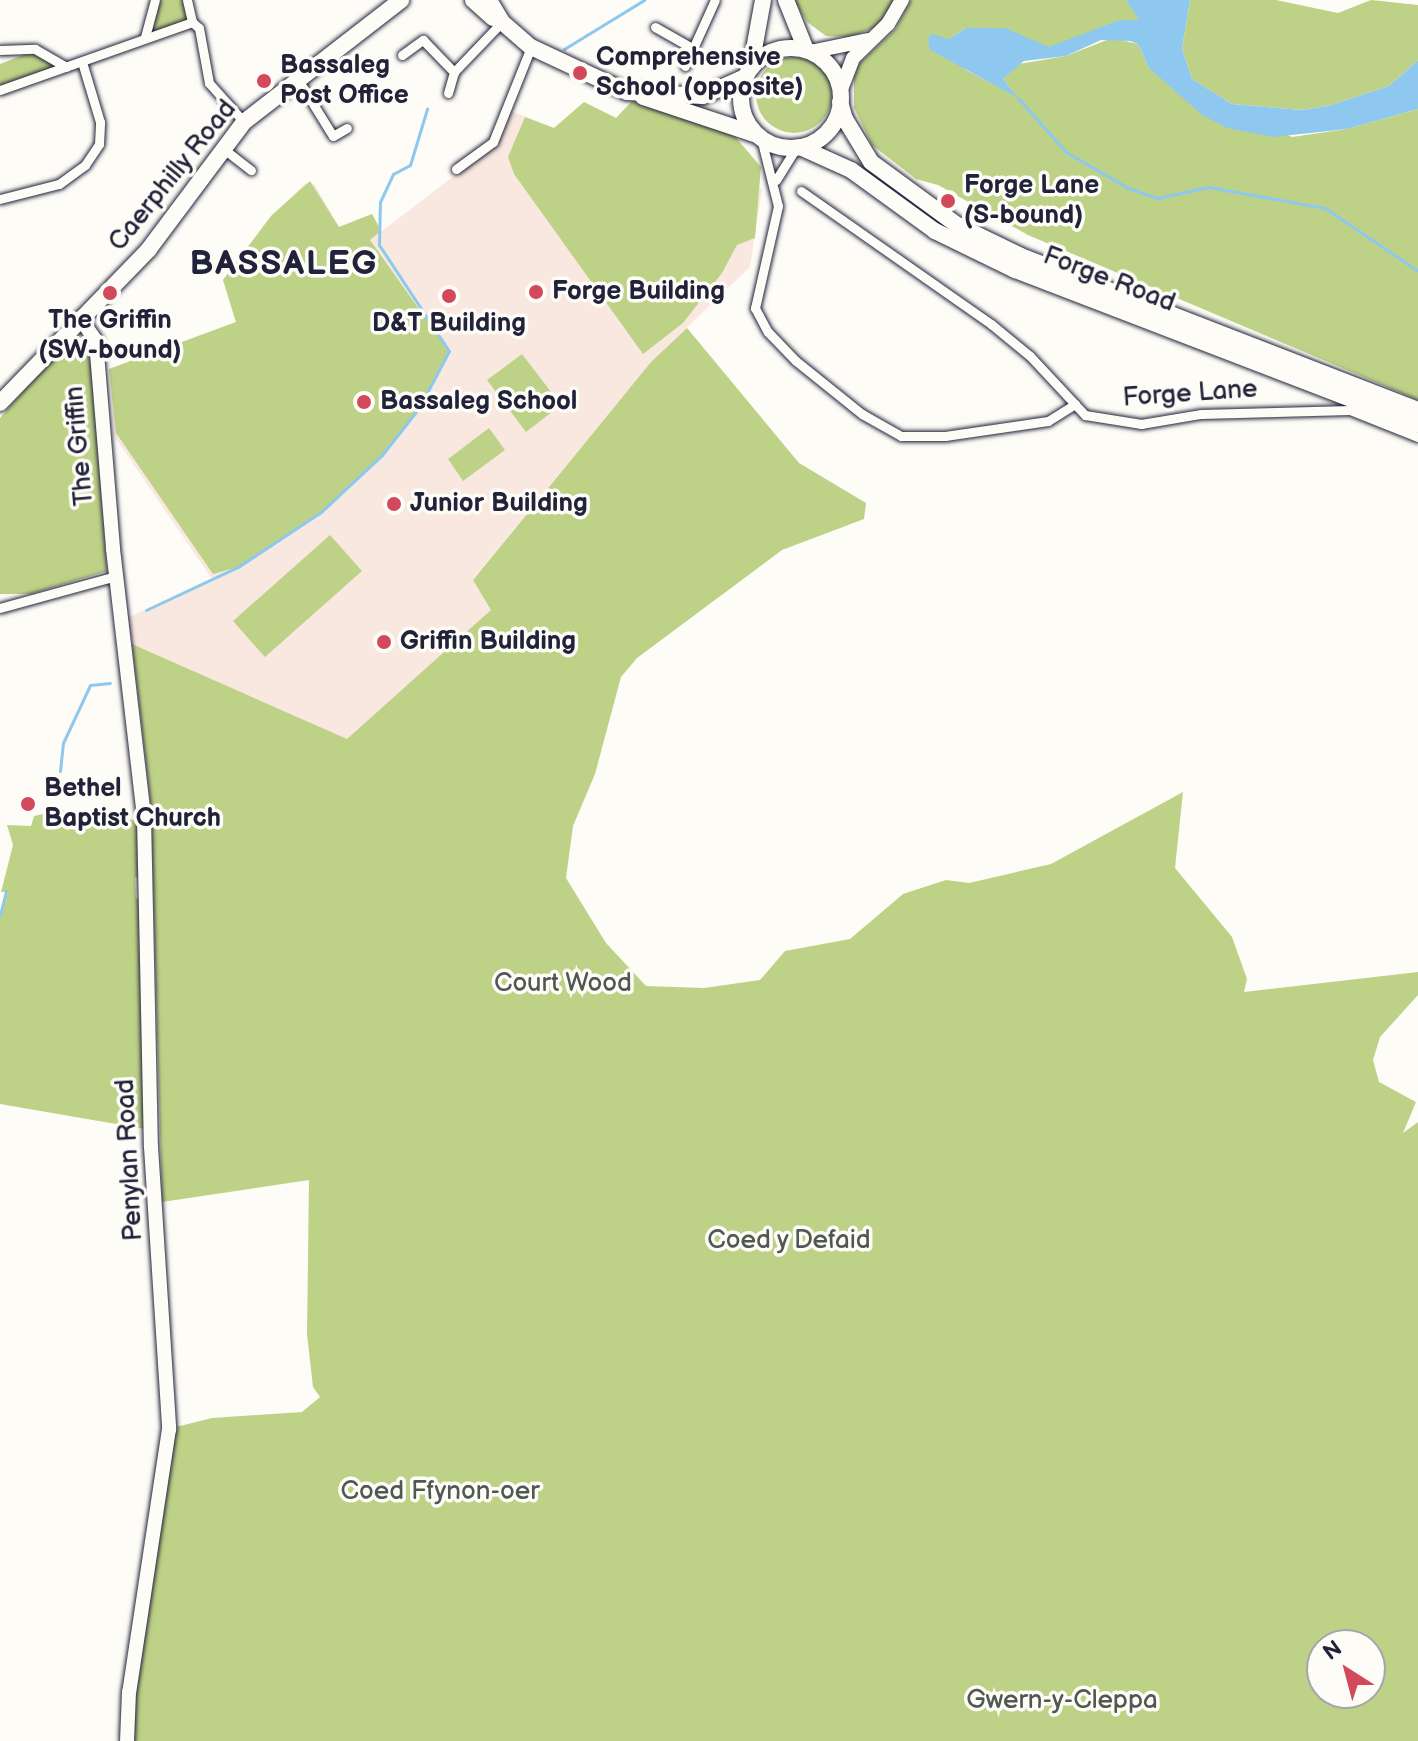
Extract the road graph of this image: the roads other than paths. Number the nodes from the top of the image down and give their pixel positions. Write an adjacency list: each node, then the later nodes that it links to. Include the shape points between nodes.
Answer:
1 (155, 0): 13 (street)
2 (187, 0): 10 (street)
3 (401, 0): 25 (main road, Caerphilly Road)
4 (473, 0): 11 (main road)
5 (489, 0): 11 (main road)
6 (715, 0): 16 (street)
7 (763, 0): 24 (main road)
8 (786, 0): 18 (main road)
9 (902, 0): 14 (street, via 888,24)
10 (192, 22): 13 (street); 30 (street, via 199,28 209,83)
11 (502, 22): 15 (main road); 23 (street)
12 (655, 27): 16 (street)
13 (145, 37): 20 (street)
14 (868, 40): 18 (street); 29 (street, via 846,69)
15 (531, 47): 28 (main road); 35 (street, via 493,142)
16 (692, 48): 21 (street)
17 (0, 50): 22 (street, via 35,49)
18 (808, 51): 24 (main road, via 776,50); 29 (main road, via 830,67)
19 (402, 55): 23 (street, via 423,40)
20 (82, 62): 22 (street); 39 (street, via 100,122 99,144 85,165 59,184)
21 (685, 66)
22 (66, 67): 26 (street)
23 (454, 72): 27 (street)
24 (748, 72): 28 (main road, via 703,96); 32 (main road, via 742,109)
25 (296, 78): 30 (main road, Caerphilly Road); 31 (street, via 333,136)
26 (0, 90)
27 (448, 93)
28 (634, 93): 32 (main road)
29 (840, 97): 33 (main road, via 830,128); 43 (main road, Forge Road, via 871,162 957,225 1021,256)
30 (244, 122): 34 (main road, Caerphilly Road)
31 (347, 128)
32 (760, 137): 33 (main road); 37 (street)
33 (799, 147): 37 (street); 44 (main road, Forge Road, via 851,170 935,231 1015,270)
34 (225, 150): 36 (street); 40 (main road, Caerphilly Road, via 149,249)
35 (456, 169)
36 (251, 170)
37 (776, 180): 42 (street, via 778,206 755,308 768,332 796,361 862,414 884,429 917,438 1048,421)
38 (801, 191): 42 (street, Forge Lane, via 991,324)
39 (0, 199)
40 (80, 318): 41 (main road, Caerphilly Road); 46 (street, The Griffin, via 96,341)
41 (0, 403)
42 (1075, 404): 45 (street, Forge Lane, via 1100,421 1141,424 1201,414 1350,410)
43 (1418, 410)
44 (1418, 425)
45 (1418, 437)
46 (116, 576): 47 (street); 48 (street, Penylan Road, via 144,817 151,1147 169,1429 129,1692)
47 (0, 608)
48 (127, 1741)

